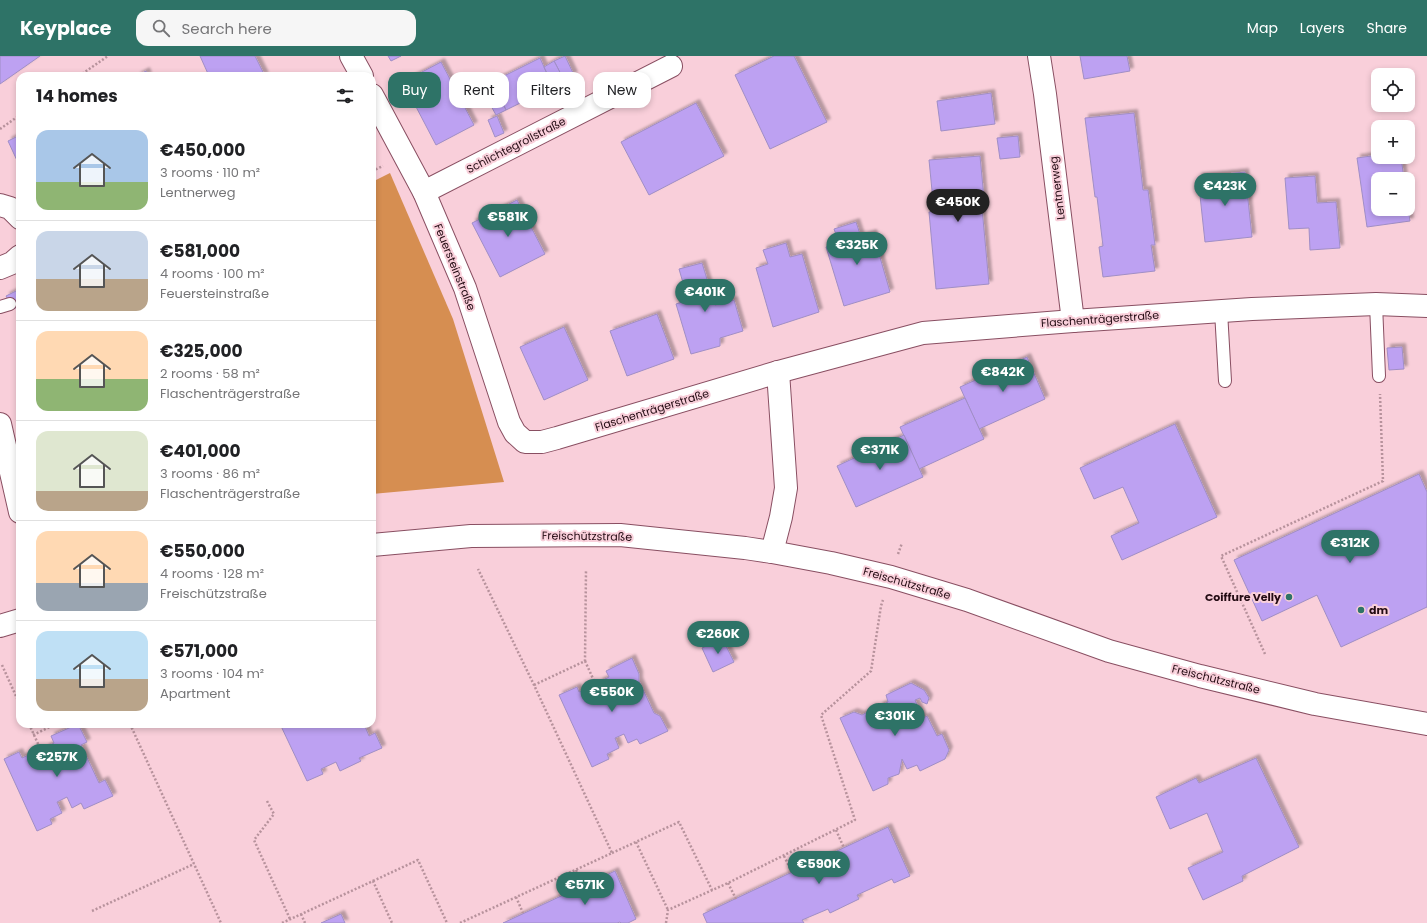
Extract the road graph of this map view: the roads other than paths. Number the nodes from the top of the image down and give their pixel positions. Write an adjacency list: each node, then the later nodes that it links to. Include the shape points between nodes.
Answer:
1 (351, 56): 4 (street)
2 (1039, 56): 14 (street, Lentnerweg)
3 (671, 66): 6 (street, Schlichtegrollstraße)
4 (360, 72)
5 (376, 102): 6 (street, Feuersteinstraße)
6 (424, 192): 19 (street, Feuersteinstraße, via 465,288 509,422 515,433)
7 (0, 205): 8 (street, via 10,208)
8 (16, 214)
9 (16, 260): 10 (street)
10 (0, 268)
11 (1376, 304): 12 (street, Flaschenträgerstraße); 13 (street, Flaschenträgerstraße); 16 (lane)
12 (1427, 306)
13 (1221, 311): 14 (street, Flaschenträgerstraße); 17 (lane)
14 (1073, 321): 15 (street, Flaschenträgerstraße, via 923,333)
15 (778, 372): 19 (street, Flaschenträgerstraße, via 557,438 542,442); 22 (street, via 786,488)
16 (1379, 376)
17 (1225, 380)
18 (0, 424): 20 (street)
19 (525, 442)
20 (16, 494)
21 (376, 545): 22 (street, Freischützstraße, via 471,536 620,535)
22 (772, 552): 25 (street, Freischützstraße, via 891,577 966,600 1109,651 1200,676 1315,704)
23 (16, 621): 24 (street)
24 (0, 626)
25 (1427, 724)

